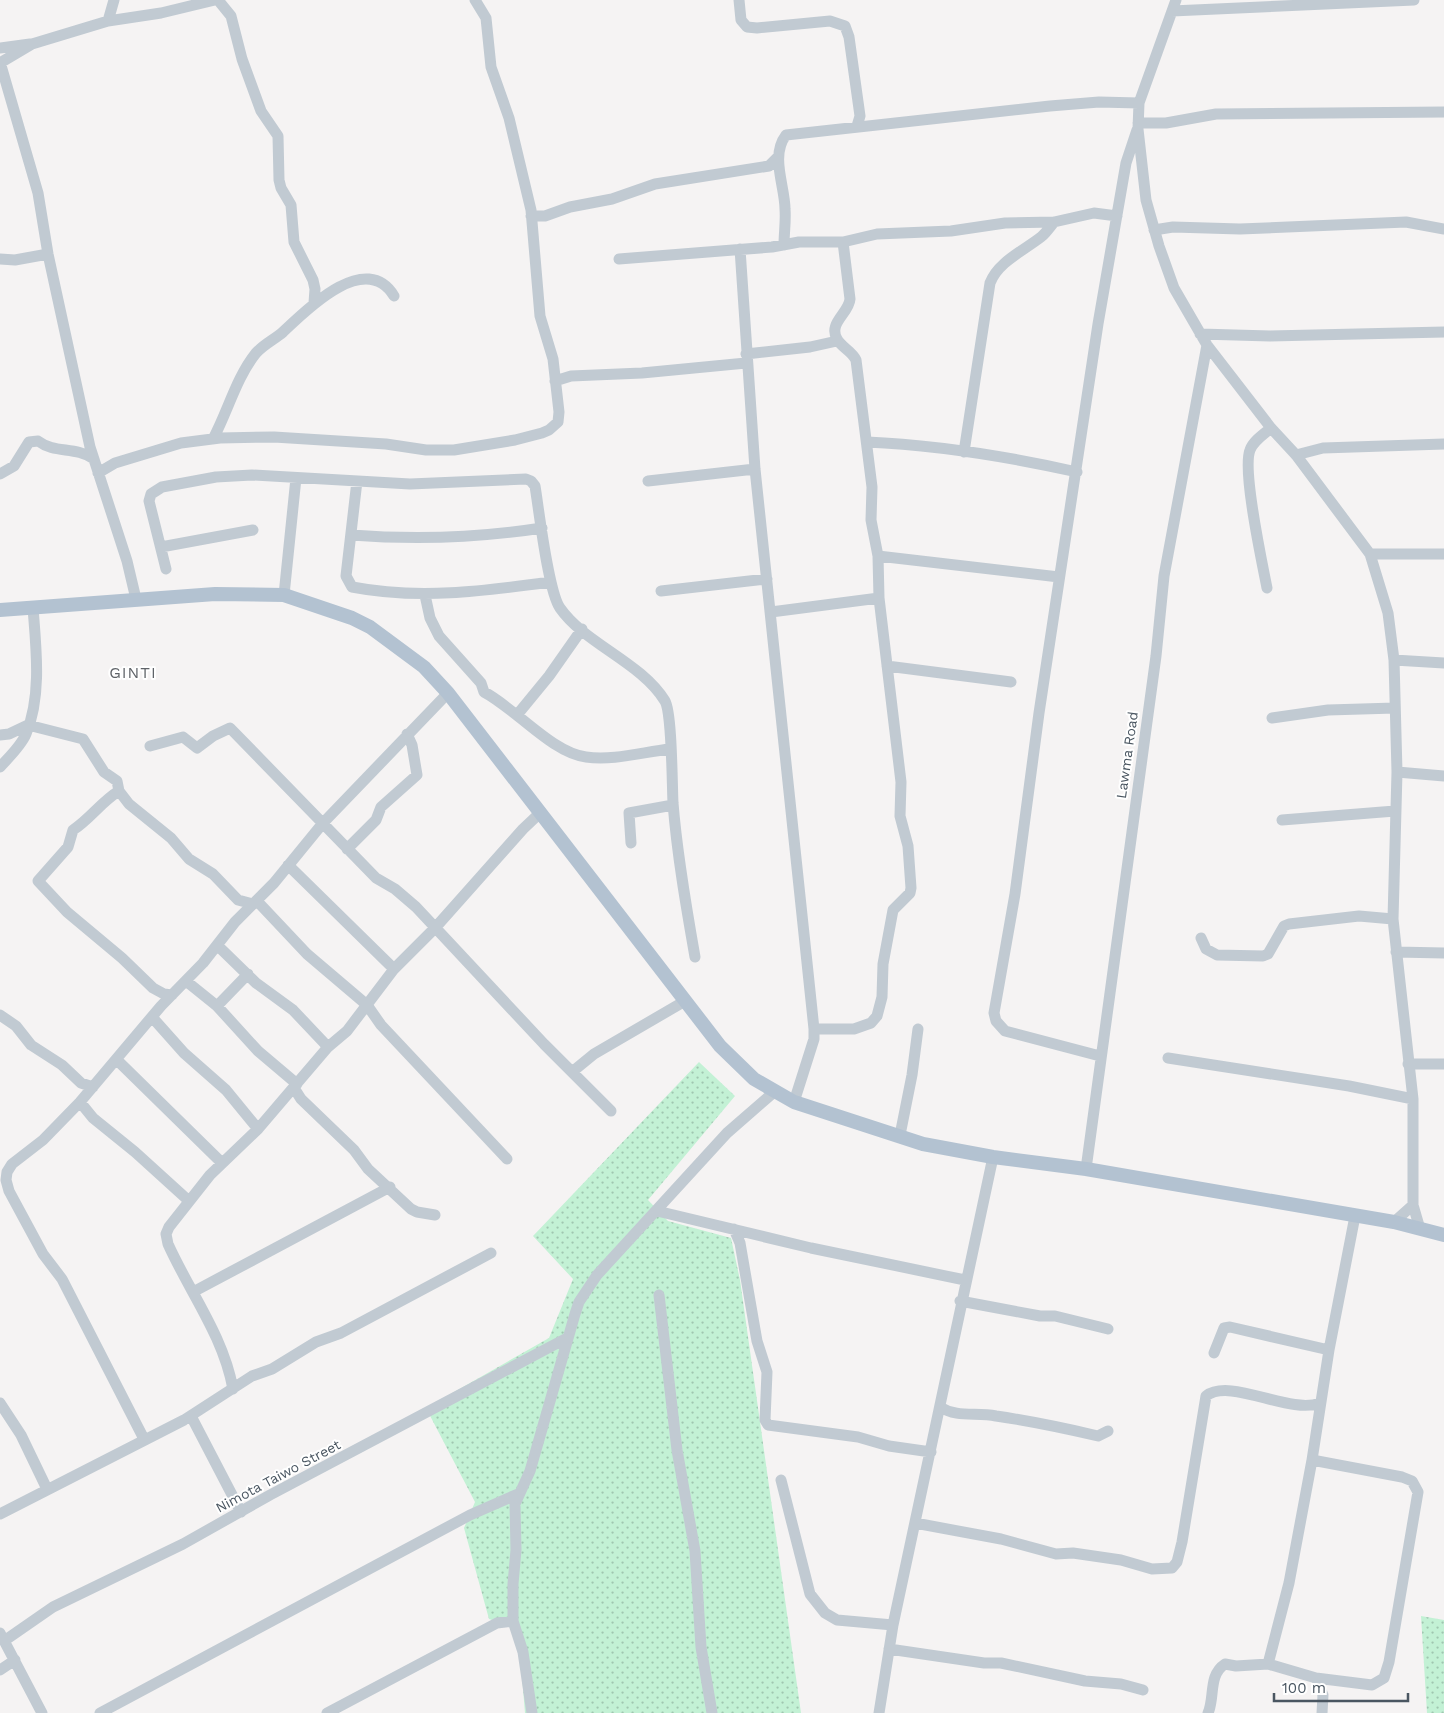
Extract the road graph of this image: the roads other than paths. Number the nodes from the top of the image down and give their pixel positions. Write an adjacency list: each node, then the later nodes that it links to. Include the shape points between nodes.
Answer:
1 (114, 0): 8 (street)
2 (215, 0): 8 (street)
3 (218, 0): 33 (street, via 230,16 261,111 278,136 279,180 291,205 294,242 313,280)
4 (475, 0): 21 (street, via 486,18 491,67 509,118)
5 (738, 0): 14 (street, via 741,20 747,27 830,21 844,26 849,38 860,116)
6 (1414, 0): 7 (street)
7 (1174, 5): 12 (street)
8 (108, 21): 9 (street)
9 (32, 44): 10 (street); 11 (street)
10 (0, 48)
11 (0, 62): 29 (street, via 38,193)
12 (1139, 103): 14 (street, via 1099,102); 15 (street)
13 (1444, 112): 15 (street, via 1216,114)
14 (857, 126): 16 (street, via 786,135)
15 (1138, 126): 17 (street); 19 (street)
16 (778, 157): 18 (street); 20 (street)
17 (1126, 164): 19 (street); 22 (street)
18 (769, 166): 20 (street); 21 (street, via 655,184 612,199 570,207 545,216)
19 (1142, 167): 25 (street)
20 (780, 174): 27 (street, via 786,210)
21 (531, 216): 39 (street, via 540,316 553,359)
22 (1117, 216): 23 (street, via 1094,213); 48 (street)
23 (1054, 222): 26 (street, via 877,234); 44 (street, via 1042,236 992,277)
24 (1444, 229): 25 (street, via 1406,222)
25 (1154, 230): 35 (street, via 1174,288)
26 (843, 242): 27 (street); 36 (street, via 850,299 849,306 837,321 835,334)
27 (784, 245): 28 (street)
28 (740, 249): 31 (street); 38 (street)
29 (48, 254): 30 (street, via 15,260); 46 (street)
30 (0, 259)
31 (619, 259)
32 (394, 296): 33 (street, via 387,284 362,279 347,282)
33 (314, 302): 41 (street, via 256,354 239,381)
34 (1444, 332): 35 (street, via 1270,336)
35 (1200, 334): 37 (street)
36 (838, 341): 38 (street); 42 (street, via 856,360)
37 (1207, 345): 40 (street); 121 (street, Lawma Road, via 1164,576 1155,666)
38 (746, 358): 39 (street, via 642,373 571,376); 47 (street)
39 (555, 381): 41 (street, via 559,412 558,422 553,427 542,433 484,446 426,450 386,444 274,437)
40 (1271, 428): 45 (street); 65 (street, via 1252,446 1248,456 1251,499)
41 (213, 439): 49 (street, via 181,442 115,463)
42 (867, 442): 44 (street); 60 (street, via 872,487 871,520)
43 (1444, 444): 45 (street, via 1323,448)
44 (964, 452): 48 (street)
45 (1296, 455): 58 (street)
46 (94, 459): 49 (street); 50 (street, via 84,452 43,447 38,441 29,442 14,466)
47 (755, 469): 53 (street); 63 (street)
48 (1077, 472): 62 (street)
49 (98, 473): 70 (street)
50 (0, 474)
51 (296, 478): 52 (street); 57 (street, via 216,477 155,490 149,501); 67 (street)
52 (357, 481): 54 (street, via 410,484 526,479 535,486); 56 (street)
53 (648, 481)
54 (542, 528): 56 (street, via 455,538); 64 (street)
55 (253, 530): 57 (street)
56 (351, 535): 68 (street, via 346,576 352,587)
57 (161, 547): 61 (street)
58 (1370, 554): 59 (street); 75 (street, via 1388,613)
59 (1444, 554)
60 (878, 556): 62 (street); 69 (street)
61 (166, 569)
62 (1059, 577): 121 (street, via 1021,857 994,1013 1005,1031)
63 (767, 578): 66 (street); 73 (street)
64 (551, 582): 68 (street); 74 (street, via 560,608)
65 (1267, 588)
66 (661, 591)
67 (284, 595): 70 (main road, via 215,594); 79 (main road, via 352,618 370,628 424,667)
68 (425, 595): 81 (street, via 430,618 439,636 484,692)
69 (879, 598): 73 (street); 77 (street)
70 (136, 599): 71 (main road)
71 (33, 608): 72 (main road); 83 (street, via 36,691)
72 (0, 610)
73 (771, 612): 118 (street)
74 (582, 629): 81 (street); 88 (street, via 640,674 665,701)
75 (1394, 660): 76 (street); 80 (street)
76 (1444, 663)
77 (887, 666): 78 (street); 118 (street, via 901,782 900,816 908,846 910,893 893,910 877,1016 854,1029)
78 (1011, 682)
79 (448, 693): 84 (street); 95 (main road)
80 (1396, 708): 82 (street, via 1328,710); 90 (street)
81 (517, 716): 88 (street, via 566,750 586,757)
82 (1272, 718)
83 (28, 726): 85 (street); 86 (street); 92 (street, via 83,739 104,772 117,781)
84 (407, 734): 97 (street); 99 (street, via 417,775 381,807 376,820)
85 (4, 735): 86 (street)
86 (21, 743): 89 (street)
87 (150, 746): 97 (street, via 183,737 197,748 230,728)
88 (670, 749): 93 (street)
89 (0, 767)
90 (1398, 772): 91 (street); 94 (street)
91 (1444, 776)
92 (119, 790): 101 (street, via 128,804 172,838 189,859 213,874 238,900); 112 (street, via 73,830 68,847 38,882 152,988)
93 (673, 805): 98 (street, via 629,813); 108 (street)
94 (1395, 811): 96 (street); 102 (street)
95 (541, 812): 103 (street); 113 (main road)
96 (1282, 820)
97 (323, 824): 99 (street); 100 (street)
98 (631, 842)
99 (347, 849): 103 (street, via 376,878 416,907)
100 (288, 865): 101 (street); 109 (street)
101 (254, 902): 105 (street); 114 (street, via 307,954)
102 (1393, 919): 104 (street, via 1359,916 1289,924 1284,926 1268,954 1263,956 1217,955 1206,949); 106 (street)
103 (435, 928): 109 (street); 126 (street)
104 (1201, 938)
105 (217, 945): 110 (street); 111 (street)
106 (1396, 952): 107 (street); 124 (street)
107 (1444, 953)
108 (695, 957)
109 (394, 970): 114 (street)
110 (248, 974): 115 (street); 120 (street, via 293,1010)
111 (186, 981): 112 (street); 115 (street)
112 (172, 995): 116 (street)
113 (686, 1001): 126 (street, via 594,1054); 129 (main road, via 742,1070)
114 (367, 1005): 120 (street, via 347,1031); 137 (street, via 381,1025)
115 (216, 1006): 127 (street)
116 (152, 1017): 123 (street); 134 (street, via 184,1053 226,1090)
117 (2, 1018): 128 (street, via 16,1026 31,1045 62,1065 81,1083)
118 (814, 1029): 132 (street, via 814,1039)
119 (918, 1029): 135 (street)
120 (328, 1047): 127 (street)
121 (1100, 1056): 139 (street, Lawma Road)
122 (1168, 1058): 130 (street)
123 (117, 1060): 128 (street); 138 (street)
124 (1408, 1064): 125 (street); 130 (street)
125 (1444, 1064)
126 (572, 1072): 133 (street)
127 (295, 1086): 134 (street); 140 (street, via 300,1099 354,1150 368,1169)
128 (93, 1087): 131 (street)
129 (774, 1092): 132 (main road); 143 (street, via 727,1133)
130 (1413, 1099): 142 (street)
131 (80, 1102): 141 (street, via 93,1118); 165 (street, via 43,1140 12,1164 6,1180)
132 (794, 1102): 135 (main road)
133 (612, 1111)
134 (258, 1129): 138 (street)
135 (900, 1136): 136 (main road, via 924,1144)
136 (993, 1157): 139 (main road); 151 (street)
137 (507, 1159)
138 (222, 1163): 141 (street)
139 (1086, 1169): 145 (main road)
140 (390, 1187): 144 (street, via 417,1212); 152 (street)
141 (189, 1201): 152 (street, via 166,1236)
142 (1412, 1205): 146 (street); 147 (street)
143 (657, 1211): 148 (street); 156 (street, via 587,1289)
144 (435, 1215)
145 (1355, 1216): 146 (main road); 157 (street)
146 (1394, 1222): 147 (main road)
147 (1420, 1229): 149 (main road)
148 (734, 1230): 151 (street); 166 (street, via 740,1243 757,1341 767,1372 765,1420 768,1424)
149 (1444, 1234)
150 (492, 1253): 159 (street, via 341,1333 316,1342)
151 (965, 1280): 154 (street)
152 (193, 1292): 159 (street, via 228,1364)
153 (659, 1295): 187 (street, via 677,1450 695,1551 701,1647)
154 (960, 1301): 155 (street, via 1055,1316); 162 (street)
155 (1108, 1330)
156 (567, 1338): 170 (street, via 534,1455); 171 (street, Nimota Taiwo Street)
157 (1329, 1350): 158 (street, via 1230,1327 1224,1328); 160 (street)
158 (1214, 1353)
159 (233, 1389): 163 (street)
160 (1320, 1402): 167 (street); 173 (street, via 1304,1406 1224,1391 1206,1396 1182,1542 1177,1562 1172,1568 1056,1554 1001,1539)
161 (0, 1403): 169 (street, via 21,1435)
162 (940, 1407): 164 (street, via 950,1412 994,1415 1098,1436); 166 (street)
163 (191, 1416): 165 (street); 171 (street)
164 (1108, 1431)
165 (144, 1439): 169 (street)
166 (931, 1452): 173 (street)
167 (1312, 1460): 179 (street, via 1289,1583); 181 (street, via 1402,1476 1412,1481 1419,1496 1384,1678 1377,1684 1368,1685)
168 (781, 1480): 175 (street, via 810,1594 825,1613 837,1620)
169 (48, 1490): 172 (street)
170 (518, 1494): 174 (street, via 514,1516); 184 (street, via 461,1520)
171 (241, 1512): 176 (street, Nimota Taiwo Street)
172 (0, 1514)
173 (915, 1523): 175 (street)
174 (513, 1621): 185 (street, via 497,1623); 186 (street, via 523,1652)
175 (893, 1625): 177 (street)
176 (2, 1637): 178 (street)
177 (889, 1649): 182 (street, via 1001,1663); 188 (street)
178 (14, 1660): 180 (street); 183 (street)
179 (1268, 1664): 181 (street); 189 (street, via 1224,1664 1219,1668 1213,1682)
180 (0, 1670)
181 (1316, 1678): 190 (street, via 1323,1695)
182 (1143, 1690)
183 (42, 1713)
184 (100, 1713)
185 (328, 1713)
186 (532, 1713)
187 (712, 1713)
188 (879, 1713)
189 (1208, 1713)
190 (1322, 1713)

